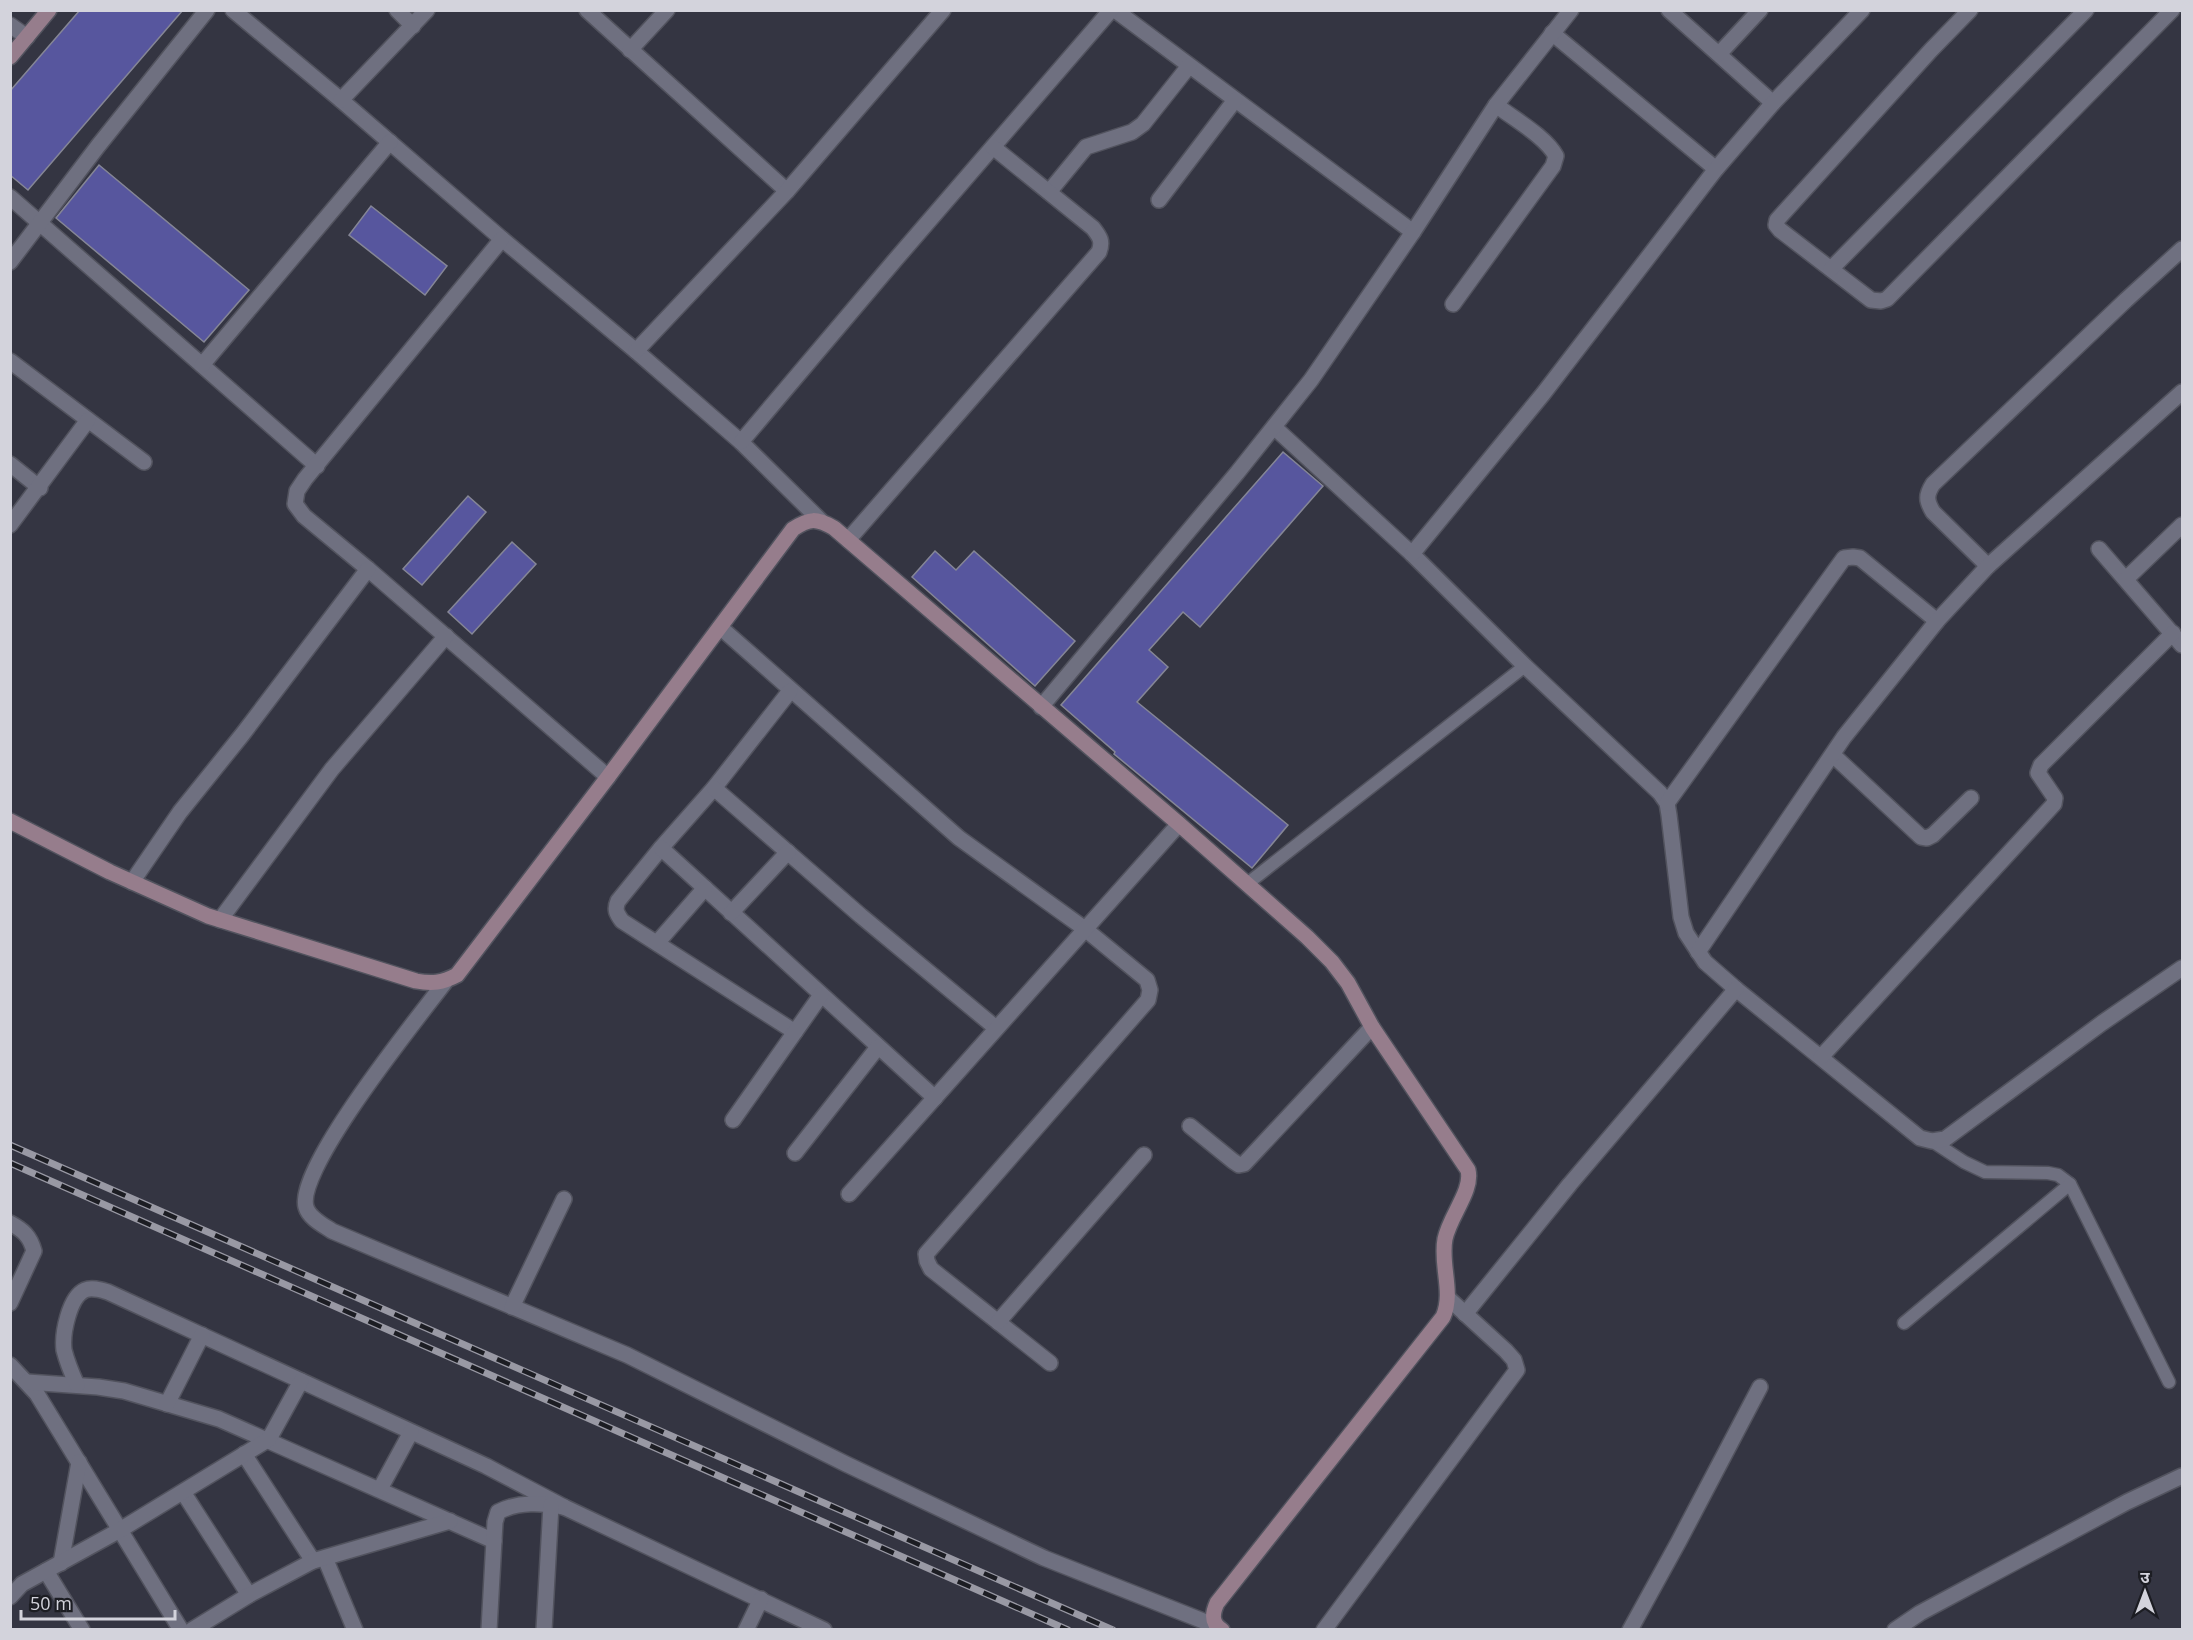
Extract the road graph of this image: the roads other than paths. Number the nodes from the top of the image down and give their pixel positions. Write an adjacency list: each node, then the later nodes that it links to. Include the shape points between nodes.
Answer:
1 (49, 10): 20 (street)
2 (207, 10): 36 (street)
3 (233, 10): 25 (street)
4 (397, 10): 18 (street)
5 (427, 10): 18 (street)
6 (587, 10): 21 (street)
7 (667, 10): 21 (street)
8 (944, 10): 32 (street)
9 (1113, 10): 24 (street); 30 (street)
10 (1571, 10): 19 (street)
11 (1669, 10): 22 (street)
12 (1760, 10): 22 (street)
13 (1862, 10): 27 (street)
14 (1970, 10): 41 (street, via 1777,220 1780,230)
15 (2086, 10): 41 (street)
16 (2172, 10): 41 (street, via 1887,299 1871,300)
17 (10, 25): 20 (street)
18 (413, 26): 25 (street)
19 (1552, 33): 28 (street); 31 (street)
20 (27, 37): 23 (street)
21 (630, 50): 32 (street)
22 (1719, 54): 27 (street)
23 (10, 57)
24 (1189, 66): 26 (street); 33 (street, via 1143,124 1132,132 1086,147)
25 (341, 100): 29 (street)
26 (1235, 100): 35 (street); 37 (street)
27 (1773, 103): 31 (street)
28 (1496, 105): 37 (street); 42 (street, via 1543,141 1556,156 1553,166)
29 (390, 142): 38 (street); 45 (street)
30 (993, 147): 33 (street); 49 (street)
31 (1716, 169): 59 (street, via 1543,394)
32 (787, 191): 43 (street)
33 (1049, 192): 57 (street, via 1100,236 1099,252)
34 (10, 197): 36 (street)
35 (1159, 200)
36 (40, 222): 40 (street); 45 (street)
37 (1413, 232): 48 (street)
38 (502, 239): 43 (street); 52 (street)
39 (2182, 249): 60 (street, via 1927,493 1927,502 1934,512)
40 (10, 262)
41 (1831, 269)
42 (1453, 304)
43 (636, 351): 49 (street)
44 (10, 361): 47 (street)
45 (202, 365): 52 (street)
46 (2182, 392): 60 (street)
47 (88, 420): 50 (street); 53 (street)
48 (1274, 427): 59 (street); 69 (street)
49 (741, 442): 54 (street)
50 (144, 462)
51 (10, 464): 53 (street)
52 (318, 466): 61 (street, via 297,491 295,504)
53 (40, 488): 55 (street)
54 (821, 521): 57 (street); 64 (street, via 806,521 793,529)
55 (10, 525)
56 (2182, 525): 62 (street)
57 (848, 540): 69 (street)
58 (2099, 549): 62 (street)
59 (1412, 554): 67 (street)
60 (1988, 566): 63 (street)
61 (368, 569): 65 (street); 79 (street, via 180,812)
62 (2126, 579): 66 (street)
63 (1937, 621): 70 (street); 74 (street, via 1860,558 1844,558)
64 (720, 627): 68 (street); 71 (street)
65 (446, 636): 71 (street); 83 (street, via 332,769)
66 (2178, 639): 95 (street, via 2041,765 2038,773 2055,798 2054,804)
67 (1525, 666): 74 (street); 80 (lane)
68 (790, 691): 72 (street); 84 (street, via 959,838)
69 (1041, 707): 76 (street)
70 (1833, 755): 73 (street, via 1921,837 1933,835); 86 (street)
71 (608, 777): 88 (street, via 457,975)
72 (714, 788): 77 (street); 78 (street)
73 (1971, 798)
74 (1667, 803): 86 (street, via 1681,917)
75 (10, 821): 79 (street)
76 (1179, 824): 80 (street); 84 (street)
77 (661, 848): 81 (street); 85 (street, via 615,907 622,921)
78 (788, 852): 82 (street); 92 (street)
79 (132, 882): 83 (street)
80 (1247, 884): 91 (street, via 1332,962)
81 (705, 888): 82 (street); 85 (street)
82 (731, 913): 90 (street)
83 (220, 920): 88 (street, via 416,981)
84 (1085, 929): 92 (street); 110 (street, via 1146,980 1148,1000 926,1254 931,1269)
85 (657, 943): 93 (street)
86 (1698, 952): 89 (street)
87 (2182, 968): 99 (street, via 1945,1139)
88 (445, 982): 108 (street, via 325,1148 305,1193 306,1208 332,1231)
89 (1736, 989): 95 (street); 109 (street)
90 (821, 995): 93 (street); 94 (street)
91 (1372, 1027): 98 (street, via 1244,1164 1233,1161); 106 (street, via 1468,1170 1468,1188 1451,1220 1443,1250)
92 (996, 1028): 96 (street)
93 (795, 1032): 97 (street)
94 (878, 1047): 96 (street); 100 (street)
95 (1821, 1057): 99 (street, via 1920,1138)
96 (934, 1098): 103 (street)
97 (733, 1120)
98 (1190, 1126)
99 (1932, 1141): 102 (lane, via 1985,1172 2048,1173)
100 (795, 1153)
101 (1144, 1155): 110 (street)
102 (2070, 1184): 111 (lane); 117 (lane)
103 (849, 1194)
104 (564, 1199): 108 (street)
105 (10, 1223): 107 (street, via 23,1230 34,1251)
106 (1448, 1298): 109 (street); 138 (street, via 1443,1317 1217,1603 1213,1612)
107 (10, 1303)
108 (512, 1307): 138 (street, via 627,1355 1044,1558)
109 (1465, 1314): 147 (street, via 1506,1351 1517,1371)
110 (998, 1322): 113 (street)
111 (1904, 1323)
112 (202, 1335): 115 (street); 118 (street, via 108,1292 85,1290 78,1296 64,1326 65,1351); 120 (street)
113 (1050, 1363)
114 (12, 1372): 116 (street)
115 (301, 1381): 121 (street); 122 (street)
116 (27, 1382): 118 (street); 124 (street)
117 (2169, 1382)
118 (76, 1386): 120 (street, via 124,1391)
119 (1760, 1387): 148 (street)
120 (167, 1404): 122 (street)
121 (411, 1431): 126 (street); 128 (street, via 486,1466)
122 (269, 1439): 123 (street); 126 (street)
123 (244, 1454): 127 (street); 132 (street)
124 (79, 1462): 130 (street); 133 (street)
125 (2182, 1476): 149 (street)
126 (380, 1490): 129 (street)
127 (183, 1492): 130 (street); 135 (street)
128 (557, 1506): 131 (street, via 526,1504 498,1512); 137 (street); 144 (street)
129 (450, 1521): 131 (street); 132 (street)
130 (120, 1530): 133 (street); 140 (street)
131 (494, 1541): 143 (street)
132 (319, 1560): 135 (street); 142 (street)
133 (61, 1563): 134 (street)
134 (46, 1571): 136 (street, via 22,1584); 139 (street)
135 (249, 1594): 141 (street)
136 (10, 1597)
137 (761, 1599): 145 (street); 146 (street)
138 (1219, 1628)
139 (82, 1629)
140 (181, 1629)
141 (192, 1629)
142 (355, 1629)
143 (489, 1629)
144 (544, 1629)
145 (746, 1629)
146 (824, 1629)
147 (1324, 1629)
148 (1630, 1629)
149 (1895, 1629)

